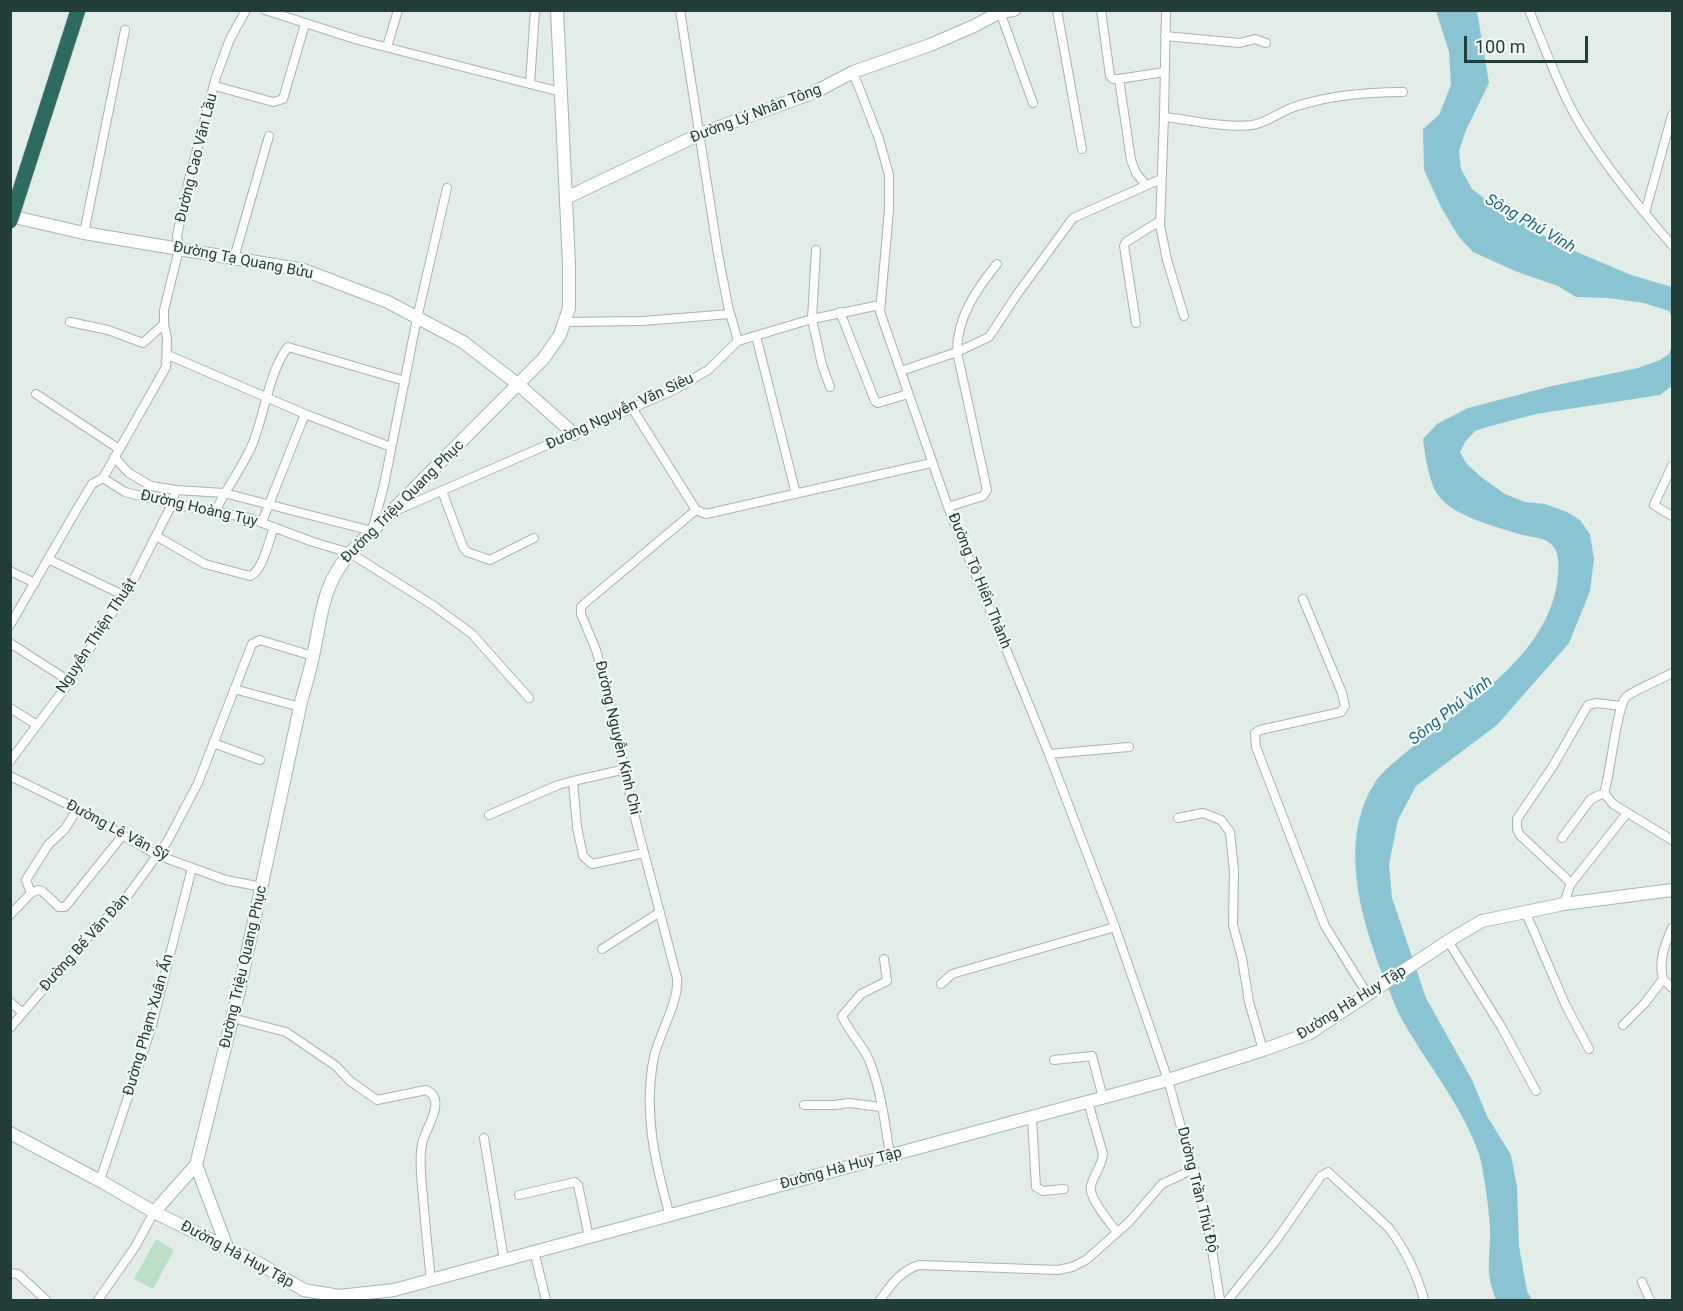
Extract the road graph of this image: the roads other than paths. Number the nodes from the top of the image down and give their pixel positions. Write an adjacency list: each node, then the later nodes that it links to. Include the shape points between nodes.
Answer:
1 (78, 10): 37 (highway)
2 (246, 10): 23 (street, Đường Cao Văn Lầu, via 230,39)
3 (265, 10): 14 (street)
4 (398, 10): 18 (street)
5 (535, 10): 22 (street)
6 (557, 10): 24 (street, Đường Triệu Quang Phục)
7 (680, 10): 29 (street)
8 (1014, 10): 13 (street, Đường Lý Nhân Tông)
9 (1057, 10): 31 (street)
10 (1101, 10): 21 (street, via 1108,72)
11 (1166, 10): 16 (street)
12 (1529, 10): 36 (street, via 1569,104)
13 (1000, 12): 19 (street, Đường Lý Nhân Tông, via 974,27); 26 (street)
14 (305, 24): 18 (street); 23 (street, via 283,99 273,102)
15 (125, 30): 39 (street)
16 (1165, 36): 17 (street, via 1240,44 1255,39); 20 (street)
17 (1266, 43)
18 (387, 47): 22 (street)
19 (854, 72): 29 (street, Đường Lý Nhân Tông, via 815,92); 45 (street, Đường Tô Hiến Thành, via 889,175)
20 (1164, 72): 21 (street); 28 (street)
21 (1119, 80): 33 (street, via 1131,160)
22 (530, 84): 24 (street)
23 (215, 86): 41 (street, Đường Cao Văn Lầu, via 189,179 177,236)
24 (561, 92): 35 (street, Đường Triệu Quang Phục)
25 (1403, 92): 28 (street, via 1346,94 1296,107 1254,125)
26 (1033, 103)
27 (1672, 115): 36 (street)
28 (1164, 117): 32 (street)
29 (700, 134): 35 (street, Đường Lý Nhân Tông); 47 (street)
30 (269, 136): 43 (street)
31 (1082, 149)
32 (1161, 179): 33 (street); 38 (street)
33 (1146, 185): 57 (street, via 1073,218 993,334)
34 (447, 188): 49 (street)
35 (566, 198): 52 (street, Đường Triệu Quang Phục, via 569,308)
36 (1644, 213): 40 (street)
37 (12, 214): 39 (street, Đường Tạ Quang Bửu)
38 (1160, 220): 48 (street); 53 (street, via 1124,246)
39 (84, 233): 41 (street, Đường Tạ Quang Bửu)
40 (1672, 245)
41 (179, 249): 43 (street, Đường Tạ Quang Bửu); 54 (street, Đường Cao Văn Lầu)
42 (816, 250): 50 (street)
43 (234, 258): 49 (street, Đường Tạ Quang Bửu, via 304,270 388,302)
44 (997, 264): 57 (street, via 971,298 957,339)
45 (880, 305): 46 (street, Đường Nguyễn Văn Siêu); 59 (street, Đường Tô Hiến Thành)
46 (840, 312): 50 (street, Đường Nguyễn Văn Siêu); 64 (street, via 875,401)
47 (730, 314): 52 (street); 56 (street)
48 (1184, 316)
49 (417, 318): 60 (street); 61 (street, Đường Tạ Quang Bửu, via 463,342)
50 (812, 319): 55 (street, Đường Nguyễn Văn Siêu); 62 (street)
51 (70, 321): 54 (street, via 143,343)
52 (564, 322): 61 (street, Đường Triệu Quang Phục, via 544,358)
53 (1136, 323)
54 (164, 324): 58 (street, Đường Cao Văn Lầu)
55 (756, 336): 56 (street, Đường Nguyễn Văn Siêu); 78 (street)
56 (738, 342): 66 (street, Đường Nguyễn Văn Siêu, via 708,370)
57 (957, 352): 59 (street); 81 (street, via 987,490 983,496)
58 (168, 355): 65 (street); 70 (street, Đường Cao Văn Lầu, via 166,367)
59 (901, 371): 64 (street, Đường Tô Hiến Thành)
60 (405, 381): 65 (street, via 288,347 278,364); 69 (street)
61 (519, 385): 68 (street, Đường Tạ Quang Bửu); 84 (street, Đường Triệu Quang Phục)
62 (830, 387)
63 (36, 394): 70 (street)
64 (908, 394): 72 (street, Đường Tô Hiến Thành)
65 (268, 399): 67 (street); 77 (street, via 252,444)
66 (632, 408): 68 (street, Đường Nguyễn Văn Siêu); 82 (street)
67 (305, 414): 69 (street); 80 (street)
68 (574, 434): 76 (street, Đường Nguyễn Văn Siêu)
69 (391, 447): 88 (street)
70 (119, 449): 71 (street, Đường Cao Văn Lầu)
71 (114, 457): 74 (street, Đường Cao Văn Lầu); 75 (street, via 129,473 151,486)
72 (931, 463): 78 (street); 81 (street, Đường Tô Hiến Thành)
73 (1672, 466): 85 (street, via 1654,505)
74 (103, 477): 79 (street, Đường Hoàng Tụy, via 125,492); 92 (street, Đường Cao Văn Lầu, via 92,484)
75 (176, 490): 77 (street); 79 (street, Nguyễn Thiện Thuật)
76 (442, 491): 84 (street, Đường Nguyễn Văn Siêu); 90 (street, via 457,536 467,552 490,560)
77 (224, 493): 80 (street); 83 (street)
78 (796, 494): 82 (street, via 706,514)
79 (172, 504): 83 (street, Đường Hoàng Tụy); 89 (street, Nguyễn Thiện Thuật)
80 (268, 505): 86 (street); 88 (street)
81 (948, 507): 110 (street, Đường Tô Hiến Thành)
82 (696, 510): 113 (street, Đường Nguyễn Kinh Chi, via 581,608 606,685)
83 (216, 512): 86 (street, Đường Hoàng Tụy)
84 (391, 512): 88 (street, Đường Triệu Quang Phục)
85 (1672, 516)
86 (262, 522): 87 (street, Đường Hoàng Tụy)
87 (274, 527): 89 (street, via 259,568 250,576 205,564); 91 (street, Đường Hoàng Tụy)
88 (372, 531): 91 (street, Đường Triệu Quang Phục)
89 (156, 536): 95 (street, Nguyễn Thiện Thuật)
90 (534, 538)
91 (350, 553): 99 (street, Đường Triệu Quang Phục, via 324,595); 103 (street, Đường Hoàng Tụy, via 460,625)
92 (48, 559): 94 (street, Đường Cao Văn Lầu); 95 (street)
93 (10, 571): 94 (street)
94 (35, 583): 97 (street, Đường Cao Văn Lầu)
95 (123, 596): 101 (street, Nguyễn Thiện Thuật)
96 (1303, 599): 143 (street, via 1345,706 1341,712 1260,730 1255,733 1256,747 1325,926)
97 (10, 625)
98 (10, 643): 101 (street)
99 (313, 656): 102 (street, Đường Bế Văn Đàn, via 256,641); 105 (street, Đường Triệu Quang Phục)
100 (1672, 673): 104 (street, via 1627,696)
101 (69, 681): 107 (street, Nguyễn Thiện Thuật)
102 (234, 689): 105 (street); 108 (street, Đường Bế Văn Đàn)
103 (530, 698)
104 (1621, 706): 116 (street); 127 (street, via 1588,705 1518,819 1520,835)
105 (300, 707): 128 (street, Đường Triệu Quang Phục)
106 (10, 708): 107 (street)
107 (37, 725): 111 (street, Nguyễn Thiện Thuật)
108 (213, 743): 112 (street); 125 (street, Đường Bế Văn Đàn, via 189,802)
109 (1129, 747): 110 (street)
110 (1049, 754): 135 (street, Đường Tô Hiến Thành)
111 (10, 760)
112 (260, 760)
113 (626, 769): 115 (street); 124 (street, Đường Nguyễn Kinh Chi)
114 (10, 776): 117 (street, Đường Lê Văn Sỹ)
115 (573, 781): 119 (street); 124 (street, via 577,827 585,859 592,864)
116 (1604, 793): 118 (street); 122 (street, via 1591,799)
117 (77, 809): 121 (street, Đường Lê Văn Sỹ); 130 (street, via 26,880)
118 (1627, 813): 123 (street); 127 (street)
119 (489, 815)
120 (1178, 818): 150 (street, via 1203,813 1221,820 1230,832 1233,925)
121 (123, 835): 125 (street, Đường Lê Văn Sỹ); 130 (street, via 65,907 59,907 42,891)
122 (1562, 838)
123 (1672, 840)
124 (644, 853): 133 (street, Đường Nguyễn Kinh Chi)
125 (157, 855): 126 (street, Đường Lê Văn Sỹ); 145 (street, Đường Bế Văn Đàn, via 123,902)
126 (192, 868): 128 (street, Đường Lê Văn Sỹ); 164 (street, Đường Phạm Xuân Ấn, via 151,1029)
127 (1571, 883): 131 (street)
128 (262, 887): 146 (street, Đường Triệu Quang Phục)
129 (1672, 890): 131 (street, Đường Hà Huy Tập)
130 (31, 892): 134 (street)
131 (1564, 904): 132 (street, Đường Hà Huy Tập)
132 (1525, 911): 137 (street, Đường Hà Huy Tập, via 1482,921); 149 (street)
133 (660, 912): 138 (street); 168 (street, Đường Nguyễn Kinh Chi, via 678,993 654,1059 650,1117 654,1156)
134 (10, 915)
135 (1115, 927): 141 (street, via 952,974); 152 (street, Đường Tô Hiến Thành)
136 (1672, 928): 140 (street, via 1661,963)
137 (1448, 940): 143 (street, Đường Hà Huy Tập); 153 (street)
138 (602, 949)
139 (884, 959): 157 (street, via 886,981 861,994 842,1016 869,1060)
140 (1663, 979): 142 (street); 147 (street)
141 (941, 984)
142 (1672, 988)
143 (1368, 995): 150 (street, Đường Hà Huy Tập, via 1310,1033)
144 (10, 1002): 145 (street)
145 (23, 1013): 148 (street, Đường Bế Văn Đàn)
146 (232, 1018): 162 (street, Đường Triệu Quang Phục); 175 (street, via 286,1032 377,1100 426,1090 435,1097 422,1150 421,1175)
147 (1623, 1025)
148 (10, 1028)
149 (1589, 1049)
150 (1263, 1050): 152 (street, Đường Hà Huy Tập)
151 (1054, 1060): 154 (street, via 1092,1056)
152 (1168, 1080): 154 (street, Đường Hà Huy Tập); 163 (street, Dường Trần Thủ Độ)
153 (1536, 1091)
154 (1103, 1098): 155 (street, Đường Hà Huy Tập)
155 (1088, 1102): 158 (street, Đường Hà Huy Tập); 169 (street, via 1103,1154 1090,1186 1091,1195)
156 (804, 1105): 157 (street, via 849,1103)
157 (881, 1107): 161 (street)
158 (1032, 1118): 161 (street, Đường Hà Huy Tập); 165 (street, via 1036,1187 1043,1191)
159 (10, 1133): 164 (street, Đường Hà Huy Tập)
160 (484, 1138): 173 (street)
161 (890, 1155): 168 (street, Đường Hà Huy Tập)
162 (196, 1165): 167 (street, Đường Triệu Quang Phục); 171 (street)
163 (1194, 1169): 169 (street, via 1162,1184); 182 (street, Dường Trần Thủ Độ)
164 (99, 1180): 167 (street, Đường Hà Huy Tập)
165 (1064, 1189)
166 (519, 1195): 170 (street, via 575,1182)
167 (154, 1212): 171 (street, Đường Hà Huy Tập); 179 (street)
168 (669, 1216): 170 (street, Đường Hà Huy Tập)
169 (1117, 1232): 181 (street, via 1086,1260 1058,1270 919,1265 906,1269)
170 (589, 1237): 172 (street, Đường Hà Huy Tập)
171 (227, 1247): 177 (street, Đường Hà Huy Tập, via 304,1290 339,1296)
172 (534, 1251): 173 (street, Đường Hà Huy Tập); 180 (street)
173 (504, 1260): 175 (street, Đường Hà Huy Tập)
174 (10, 1273): 178 (street, via 18,1274)
175 (431, 1280): 177 (street, Đường Hà Huy Tập)
176 (1642, 1282): 185 (street)
177 (393, 1295)
178 (46, 1300)
179 (98, 1300)
180 (546, 1300)
181 (880, 1300)
182 (1220, 1300)
183 (1228, 1300): 184 (street, via 1321,1176 1328,1172 1388,1227 1412,1267)
184 (1424, 1300)
185 (1650, 1300)

